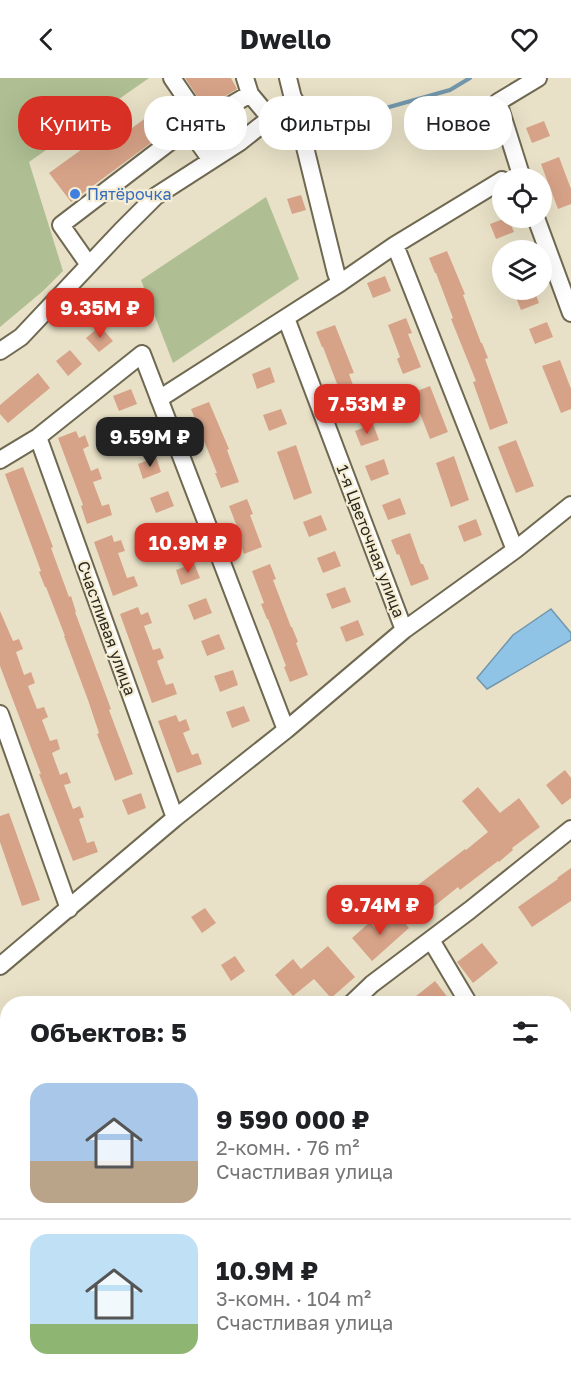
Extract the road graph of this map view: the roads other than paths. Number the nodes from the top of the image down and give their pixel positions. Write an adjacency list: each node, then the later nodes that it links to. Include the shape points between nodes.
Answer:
1 (172, 78): 5 (street)
2 (288, 78): 7 (street)
3 (538, 78): 14 (street, via 498,102)
4 (248, 86): 6 (street); 8 (street)
5 (181, 96)
6 (234, 96)
7 (293, 96)
8 (259, 102)
9 (259, 127): 13 (street)
10 (162, 150): 18 (street, via 61,225)
11 (206, 150): 13 (street)
12 (306, 150): 19 (street)
13 (211, 160): 18 (street, via 156,196)
14 (510, 168)
15 (492, 189): 17 (street)
16 (540, 228): 20 (street)
17 (395, 245): 19 (street); 27 (street)
18 (89, 265): 22 (street, via 21,337)
19 (340, 283): 21 (street)
20 (571, 313)
21 (286, 318): 23 (street); 28 (street, 1-я Цветочная улица)
22 (0, 351)
23 (159, 399): 24 (street, via 142,354); 30 (street)
24 (38, 437): 25 (street); 31 (street, Счастливая улица)
25 (0, 460)
26 (571, 505): 27 (street)
27 (515, 550): 28 (street)
28 (404, 630): 30 (street)
29 (0, 714): 33 (street)
30 (286, 730): 31 (street)
31 (175, 818): 33 (street)
32 (571, 829): 34 (street)
33 (69, 909): 35 (street)
34 (431, 940): 36 (street); 37 (street)
35 (0, 966)
36 (359, 996)
37 (464, 996)

